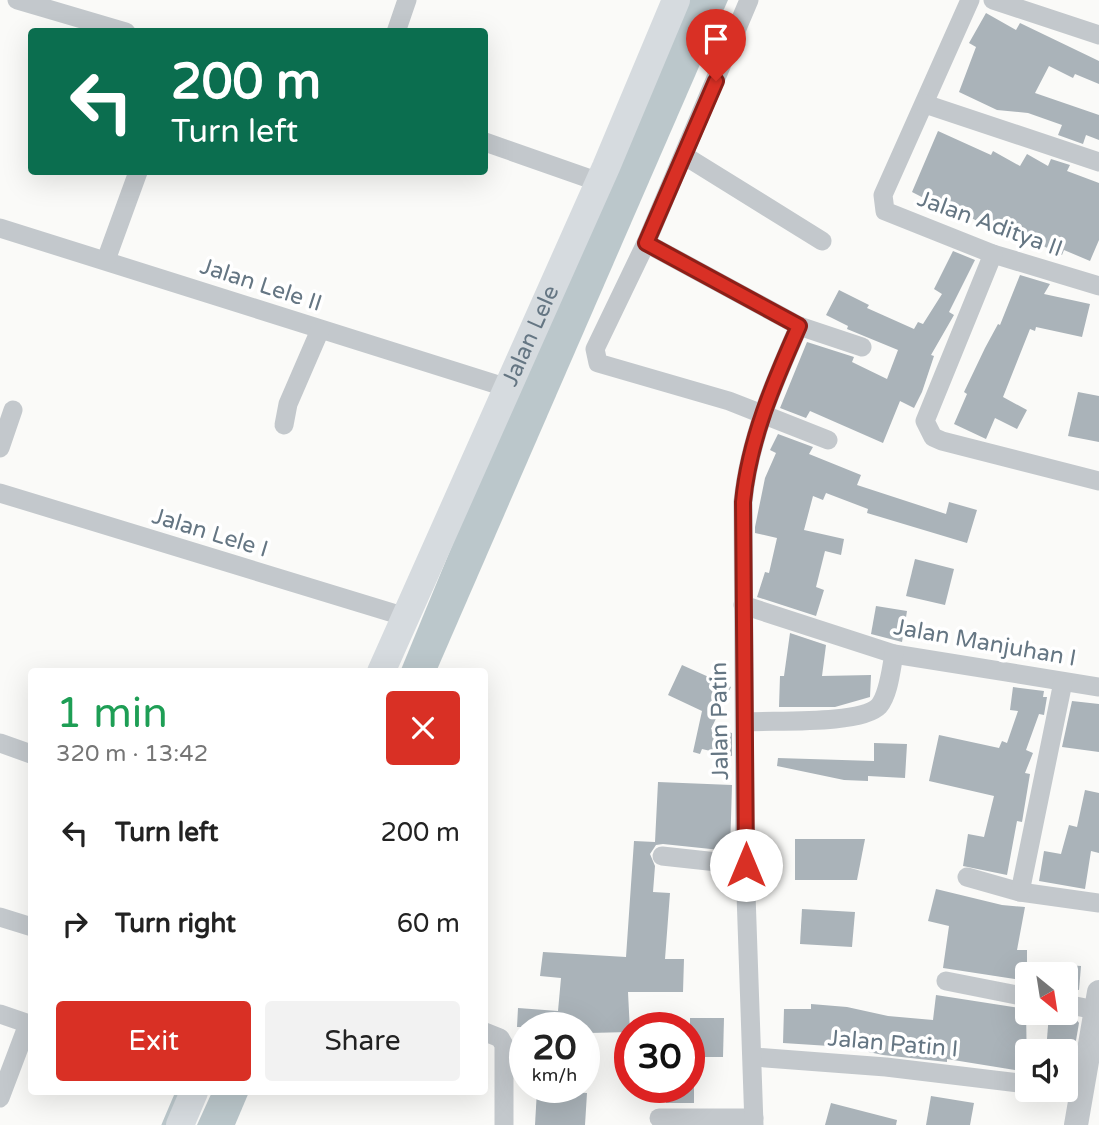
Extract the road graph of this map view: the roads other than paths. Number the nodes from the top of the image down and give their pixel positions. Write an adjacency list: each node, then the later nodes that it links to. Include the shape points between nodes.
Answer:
1 (18, 0): 7 (street)
2 (407, 0): 8 (street)
3 (676, 0): 15 (main road, Jalan Lele)
4 (749, 0): 12 (street)
5 (970, 0): 10 (street, Jalan Aditya II)
6 (993, 0): 9 (street)
7 (112, 28)
8 (397, 28)
9 (1099, 35)
10 (925, 104): 13 (street); 19 (street, Jalan Aditya II, via 883,195 885,211)
11 (488, 143): 15 (street)
12 (685, 156): 17 (street); 18 (street)
13 (1099, 162)
14 (137, 175): 20 (street)
15 (599, 182): 25 (main road, Jalan Lele)
16 (0, 228): 20 (street, Jalan Lele II)
17 (822, 241)
18 (646, 243): 22 (street); 27 (street, via 595,349 598,363)
19 (993, 254): 21 (street, Jalan Aditya II); 31 (street, via 929,410 928,431 942,440)
20 (106, 260): 23 (street, Jalan Lele II)
21 (1099, 286)
22 (799, 326): 24 (street); 27 (street, Jalan Patin)
23 (320, 330): 25 (street, Jalan Lele II); 28 (street, via 288,404)
24 (862, 347)
25 (508, 388): 34 (main road, Jalan Lele)
26 (13, 410): 30 (street)
27 (763, 415): 29 (street); 33 (street, Jalan Patin, via 746,474)
28 (284, 425)
29 (828, 440)
30 (0, 448)
31 (1099, 481)
32 (0, 493): 34 (street, Jalan Lele I)
33 (743, 605): 35 (street, Jalan Manjuhan I); 39 (street, Jalan Patin)
34 (406, 617): 36 (main road, Jalan Lele)
35 (894, 654): 37 (street, Jalan Manjuhan I); 39 (street, via 878,706 860,716)
36 (383, 668)
37 (1063, 682): 38 (street, Jalan Manjuhan I); 45 (street)
38 (1099, 687)
39 (746, 722): 43 (street, Jalan Patin)
40 (0, 743): 41 (street)
41 (28, 753)
42 (662, 856): 43 (street)
43 (746, 865): 57 (street, Jalan Patin)
44 (967, 877): 45 (street)
45 (1020, 892): 46 (street)
46 (1099, 904)
47 (0, 917): 48 (street)
48 (28, 926)
49 (946, 981): 50 (street)
50 (1015, 995)
51 (1097, 1001): 52 (street); 58 (street)
52 (1078, 1003)
53 (0, 1014): 54 (street)
54 (28, 1023)
55 (28, 1029): 61 (street)
56 (488, 1033): 66 (street, via 504,1045)
57 (754, 1057): 59 (street, Jalan Patin I); 64 (street, Jalan Patin)
58 (1078, 1069)
59 (1015, 1083)
60 (193, 1095): 65 (main road)
61 (0, 1098)
62 (1073, 1102): 67 (street)
63 (659, 1118): 64 (street)
64 (754, 1121)
65 (180, 1125)
66 (504, 1125)
67 (1076, 1125)

